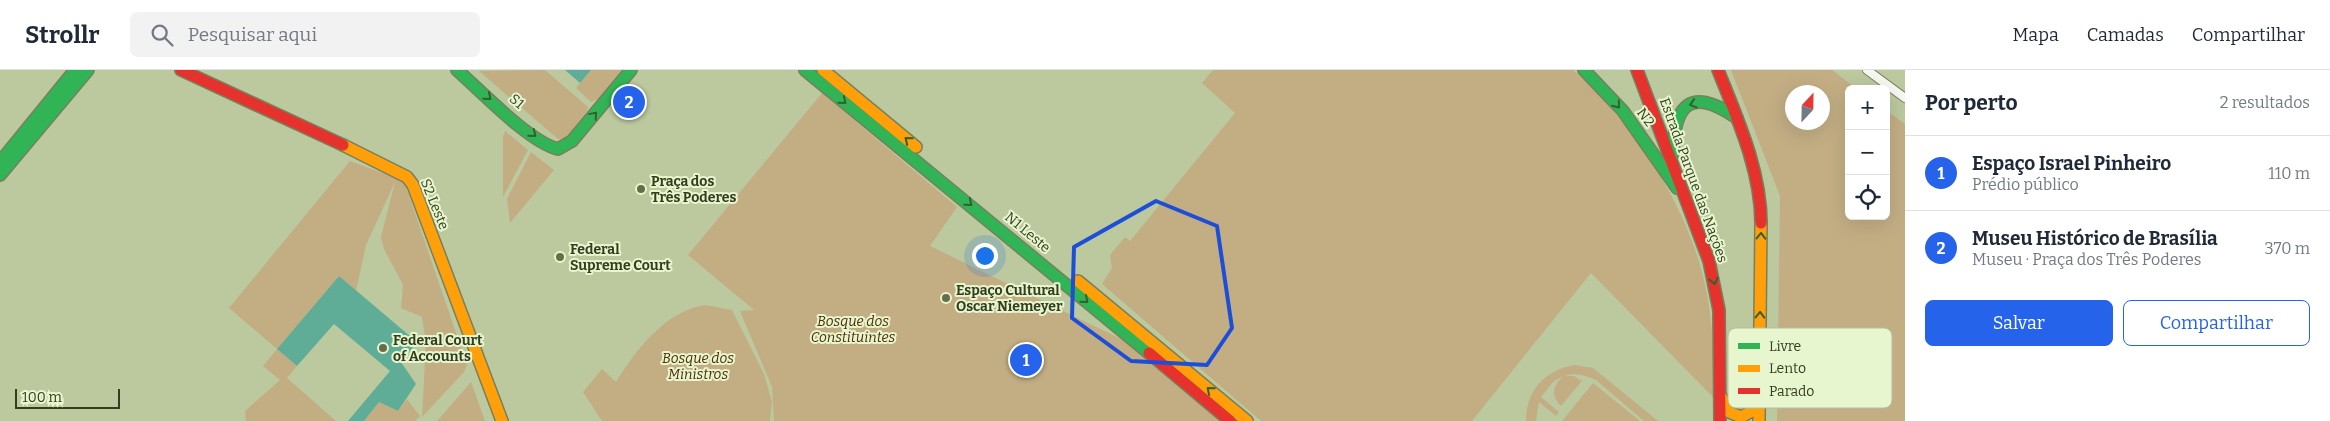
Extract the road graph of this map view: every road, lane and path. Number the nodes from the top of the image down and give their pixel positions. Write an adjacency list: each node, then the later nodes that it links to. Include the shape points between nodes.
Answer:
1 (75, 70): 14 (main road)
2 (88, 70): 16 (main road)
3 (181, 70): 22 (main road, S2 Leste, via 407,177 413,185)
4 (457, 70): 5 (main road, S1, one-way to 5, via 554,149 572,141)
5 (631, 70)
6 (805, 70): 23 (main road, N1 Leste, one-way to 23)
7 (823, 70): 24 (main road, N1 Leste, one-way to 7)
8 (1584, 70): 17 (main road, N2, one-way to 17, via 1634,125)
9 (1637, 70): 15 (main road, Estrada Parque das Nações)
10 (1718, 70): 13 (main road)
11 (1867, 70): 12 (street)
12 (1905, 98)
13 (1737, 118): 15 (main road, one-way to 15, via 1711,102 1698,101 1687,105 1674,124); 18 (main road, one-way to 13, via 1760,201 1750,152)
14 (0, 162)
15 (1673, 163): 17 (main road, Estrada Parque das Nações)
16 (0, 175)
17 (1693, 215): 19 (main road, Estrada Parque das Nações, one-way to 19, via 1709,261 1720,310)
18 (1759, 328)
19 (1721, 394): 20 (main road, via 1727,411 1733,415 1741,417); 25 (main road, Estrada Parque das Nações)
20 (1756, 408)
21 (1759, 408): 26 (main road)
22 (502, 421)
23 (1230, 421)
24 (1248, 421)
25 (1720, 421)
26 (1759, 421)

